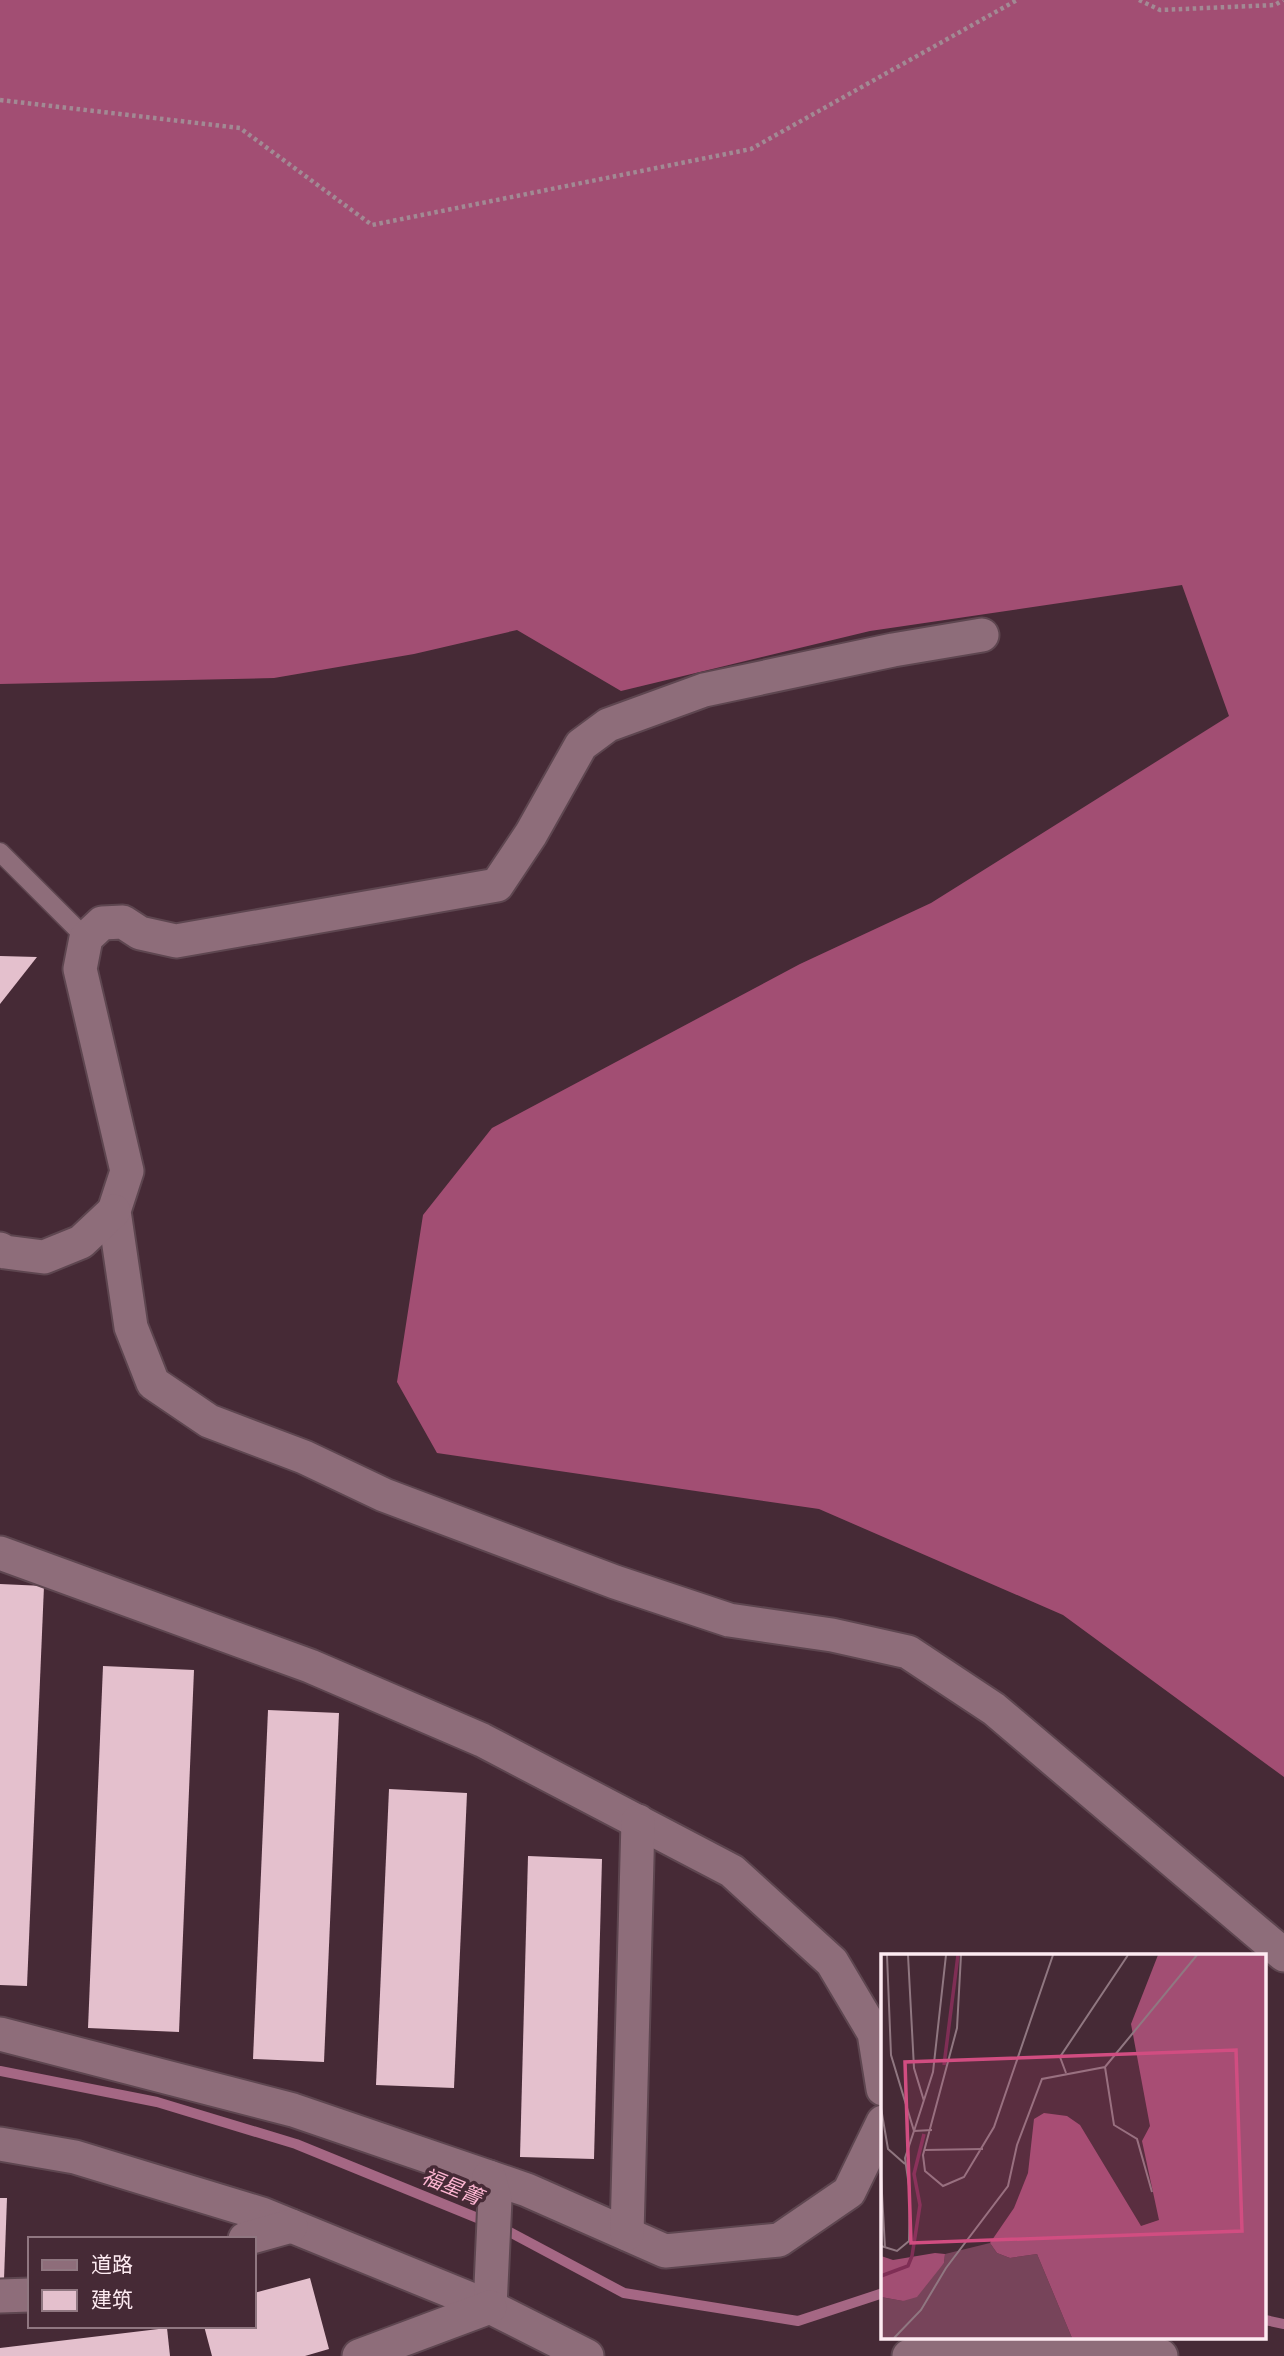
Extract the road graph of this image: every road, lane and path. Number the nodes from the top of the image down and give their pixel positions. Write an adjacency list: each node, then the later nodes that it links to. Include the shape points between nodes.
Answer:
1 (1017, 0): 4 (path, via 751,149 372,225 240,128)
2 (1139, 0): 3 (path, via 1160,10 1275,5)
3 (1283, 0)
4 (0, 100)
5 (982, 635): 7 (street, via 704,690 608,725 580,745 497,885 176,941 140,933 123,922 102,923)
6 (0, 852): 7 (lane)
7 (86, 938): 8 (street, via 80,969 127,1171)
8 (114, 1210): 9 (street, via 81,1242 44,1256); 12 (street, via 131,1327 153,1383 209,1421 304,1457 384,1495 729,1620 908,1652 994,1709)
9 (0, 1249)
10 (0, 1553): 11 (street, via 310,1665 482,1740)
11 (638, 1821): 14 (street, via 732,1871 832,1962 874,2033); 19 (street)
12 (1284, 1955)
13 (0, 2034): 17 (street, via 292,2110)
14 (881, 2077)
15 (881, 2126): 19 (street, via 849,2192 779,2240 665,2250)
16 (0, 2144): 18 (street, via 75,2157)
17 (492, 2188): 19 (street, via 527,2190); 23 (street)
18 (292, 2226): 20 (street); 23 (street)
19 (627, 2234)
20 (252, 2237)
21 (28, 2295): 22 (street)
22 (0, 2296)
23 (489, 2307): 24 (street); 25 (street)
24 (359, 2356)
25 (587, 2356)
26 (909, 2356): 27 (street, via 929,2352)
27 (1161, 2356)

